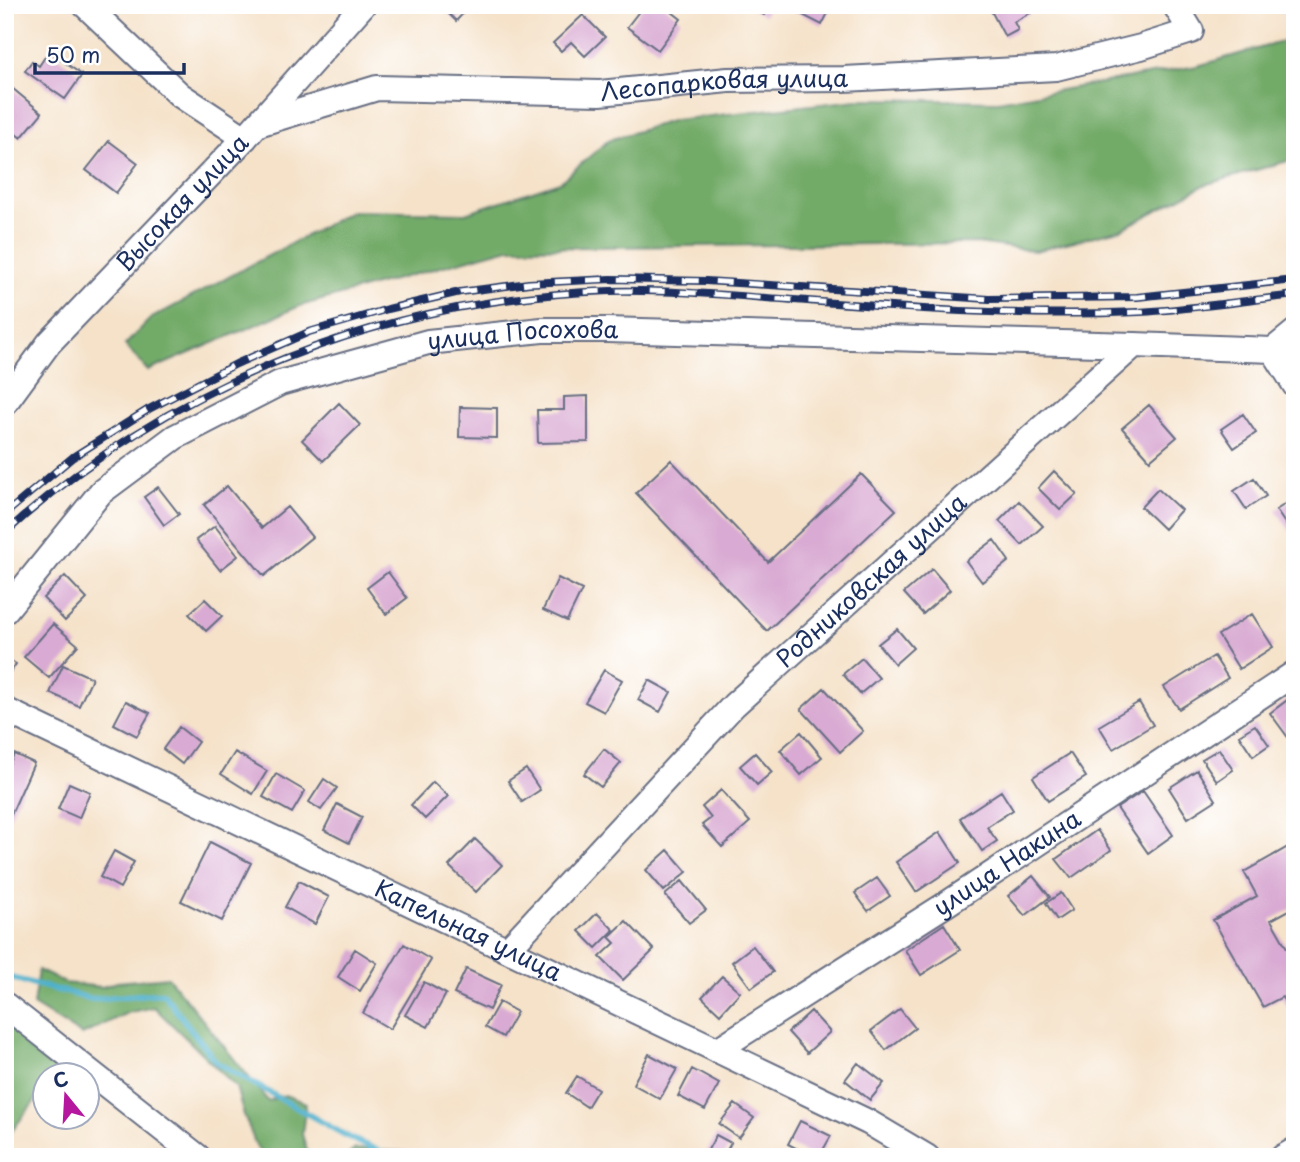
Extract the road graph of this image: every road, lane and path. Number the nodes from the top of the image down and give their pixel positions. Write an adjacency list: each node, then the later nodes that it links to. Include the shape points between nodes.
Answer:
1 (85, 5): 4 (street, via 180,95)
2 (363, 5): 4 (street, Высокая улица)
3 (1175, 5): 4 (street, Лесопарковая улица, via 1191,31 1056,68 728,80 600,93 377,88)
4 (251, 131): 9 (street, Высокая улица, via 49,343)
5 (1295, 332): 7 (street)
6 (1134, 345): 7 (street); 10 (street, улица Посохова, via 607,330 542,330 428,342 280,383 174,437 101,492); 13 (street, Родниковская улица, via 734,705)
7 (1273, 350): 8 (street)
8 (1295, 384)
9 (5, 403)
10 (5, 611)
11 (1295, 673): 15 (street, улица Накина, via 948,903)
12 (5, 710): 13 (street, Капельная улица)
13 (508, 949): 15 (street, Капельная улица)
14 (5, 1005): 17 (street)
15 (717, 1049): 18 (street, Капельная улица, via 868,1122)
16 (1295, 1150): 19 (street)
17 (198, 1157)
18 (927, 1157)
19 (1283, 1157)

